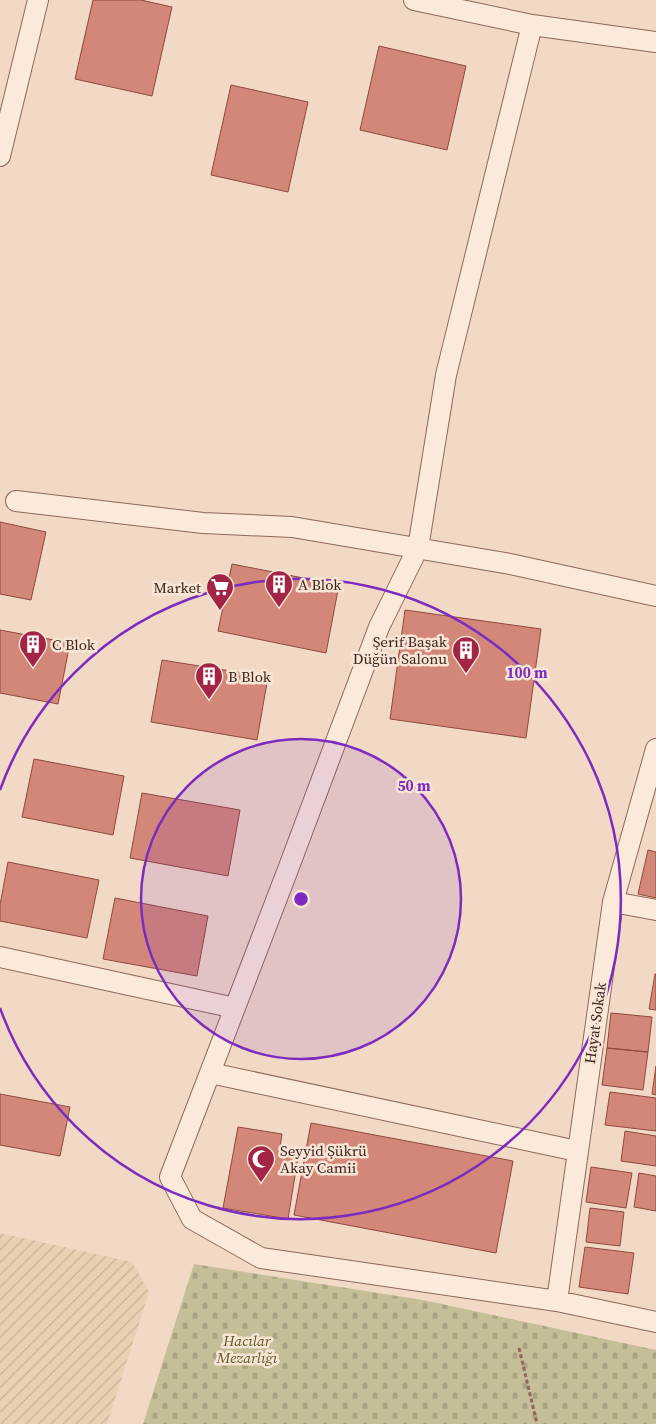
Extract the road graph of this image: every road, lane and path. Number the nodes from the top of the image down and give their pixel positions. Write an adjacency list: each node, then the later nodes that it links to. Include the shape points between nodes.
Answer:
1 (38, 0): 5 (street)
2 (414, 0): 3 (street)
3 (532, 25): 4 (street); 7 (street, via 446,375)
4 (656, 42)
5 (0, 156)
6 (16, 501): 7 (street, via 203,523 292,527)
7 (418, 548): 8 (street, via 510,564); 13 (street, via 379,627)
8 (656, 596)
9 (656, 749): 10 (street, Hayat Sokak)
10 (613, 902): 11 (street); 15 (street, Hayat Sokak)
11 (656, 910)
12 (0, 957): 13 (street)
13 (235, 1008): 14 (street)
14 (210, 1073): 15 (street); 16 (street, via 170,1177 192,1218 261,1258)
15 (577, 1151): 16 (street, Hayat Sokak)
16 (557, 1301): 17 (street)
17 (656, 1322)
18 (519, 1348): 19 (path)
19 (537, 1424)

